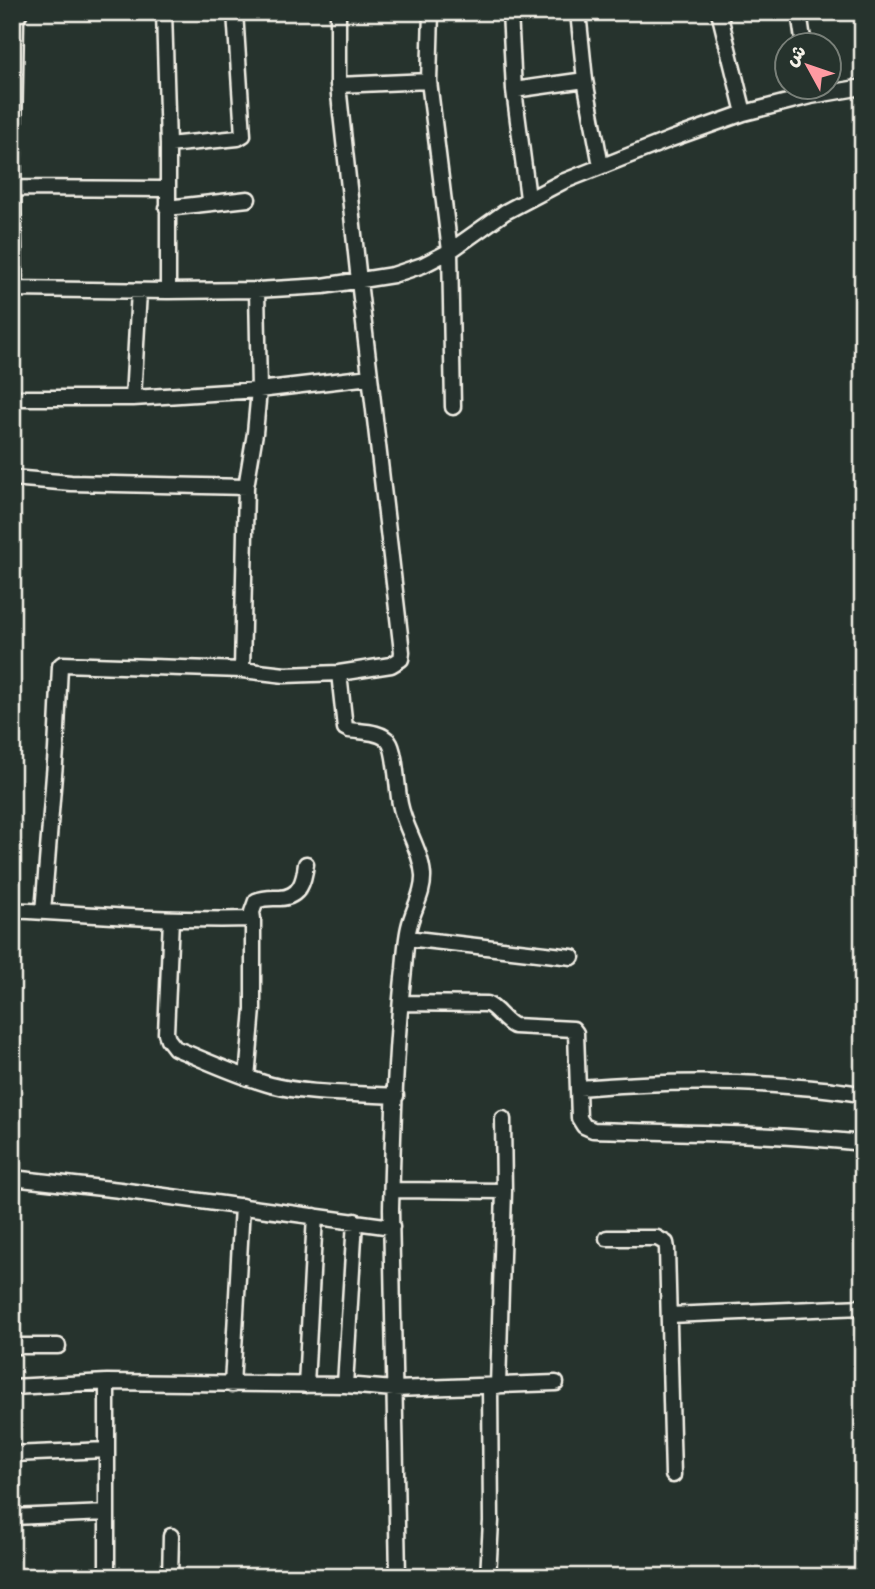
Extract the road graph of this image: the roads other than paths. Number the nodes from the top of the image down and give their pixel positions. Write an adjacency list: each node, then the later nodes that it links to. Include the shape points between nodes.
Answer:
1 (20, 12): 21 (street, via 16,20)
2 (164, 12): 19 (street)
3 (235, 12): 19 (street, via 243,135)
4 (338, 12): 13 (street)
5 (431, 12): 12 (street)
6 (510, 12): 16 (street)
7 (578, 12): 11 (street)
8 (719, 12): 18 (street)
9 (799, 12): 10 (street)
10 (802, 32)
11 (585, 80): 16 (street); 20 (street)
12 (429, 81): 13 (street); 26 (street)
13 (338, 85): 27 (street)
14 (863, 87): 15 (street)
15 (844, 89)
16 (514, 90): 23 (street)
17 (779, 102): 18 (street)
18 (744, 113): 20 (street)
19 (168, 145): 22 (street)
20 (601, 166): 23 (street)
21 (12, 188): 22 (street); 28 (street)
22 (167, 189): 25 (street)
23 (528, 198): 26 (street)
24 (248, 199): 25 (street)
25 (167, 208): 31 (street)
26 (450, 251): 27 (street, via 393,275); 36 (street)
27 (359, 281): 29 (street); 32 (street)
28 (14, 289): 30 (street)
29 (257, 290): 31 (street); 33 (street)
30 (139, 291): 31 (street); 35 (street)
31 (168, 291)
32 (370, 377): 33 (street); 40 (street, via 402,652 401,659 391,665)
33 (259, 390): 35 (street); 38 (street)
34 (12, 398): 35 (street)
35 (133, 398)
36 (453, 407)
37 (12, 478): 38 (street)
38 (246, 487): 39 (street)
39 (242, 670): 40 (street, via 285,675); 43 (street, via 61,665)
40 (340, 673): 46 (street, via 345,728 384,736 391,744 400,805 423,872)
41 (306, 864): 45 (street, via 304,881 297,890 286,897 256,901)
42 (12, 910): 43 (street)
43 (43, 912): 44 (street)
44 (171, 919): 45 (street); 49 (street, via 168,1040 175,1048)
45 (253, 919): 49 (street)
46 (407, 937): 47 (street); 48 (street)
47 (572, 957)
48 (401, 1003): 50 (street, via 487,1004 514,1026 572,1028); 52 (street)
49 (247, 1078): 52 (street, via 298,1089)
50 (579, 1088): 51 (street, via 720,1082); 54 (street, via 579,1118 593,1130 733,1133)
51 (863, 1095)
52 (396, 1096): 56 (street)
53 (503, 1119): 57 (street)
54 (863, 1143)
55 (12, 1178): 58 (street)
56 (392, 1190): 57 (street); 61 (street)
57 (504, 1191): 72 (street)
58 (242, 1206): 59 (street); 69 (street)
59 (315, 1216): 60 (street); 70 (street)
60 (355, 1222): 61 (street); 71 (street)
61 (392, 1227): 74 (street)
62 (607, 1238): 64 (street, via 657,1238 666,1243)
63 (863, 1307): 64 (street)
64 (669, 1315): 77 (street)
65 (12, 1346): 66 (street)
66 (58, 1346)
67 (107, 1382): 69 (street); 73 (street); 75 (street)
68 (556, 1383): 72 (street)
69 (232, 1385): 70 (street)
70 (306, 1385): 71 (street)
71 (345, 1385): 74 (street)
72 (494, 1386): 74 (street); 84 (street)
73 (12, 1387)
74 (394, 1389): 83 (street)
75 (107, 1450): 76 (street); 78 (street)
76 (12, 1454)
77 (673, 1475)
78 (107, 1514): 79 (street); 81 (street)
79 (12, 1517)
80 (171, 1536): 82 (street)
81 (107, 1577)
82 (170, 1577)
83 (398, 1577)
84 (488, 1577)

